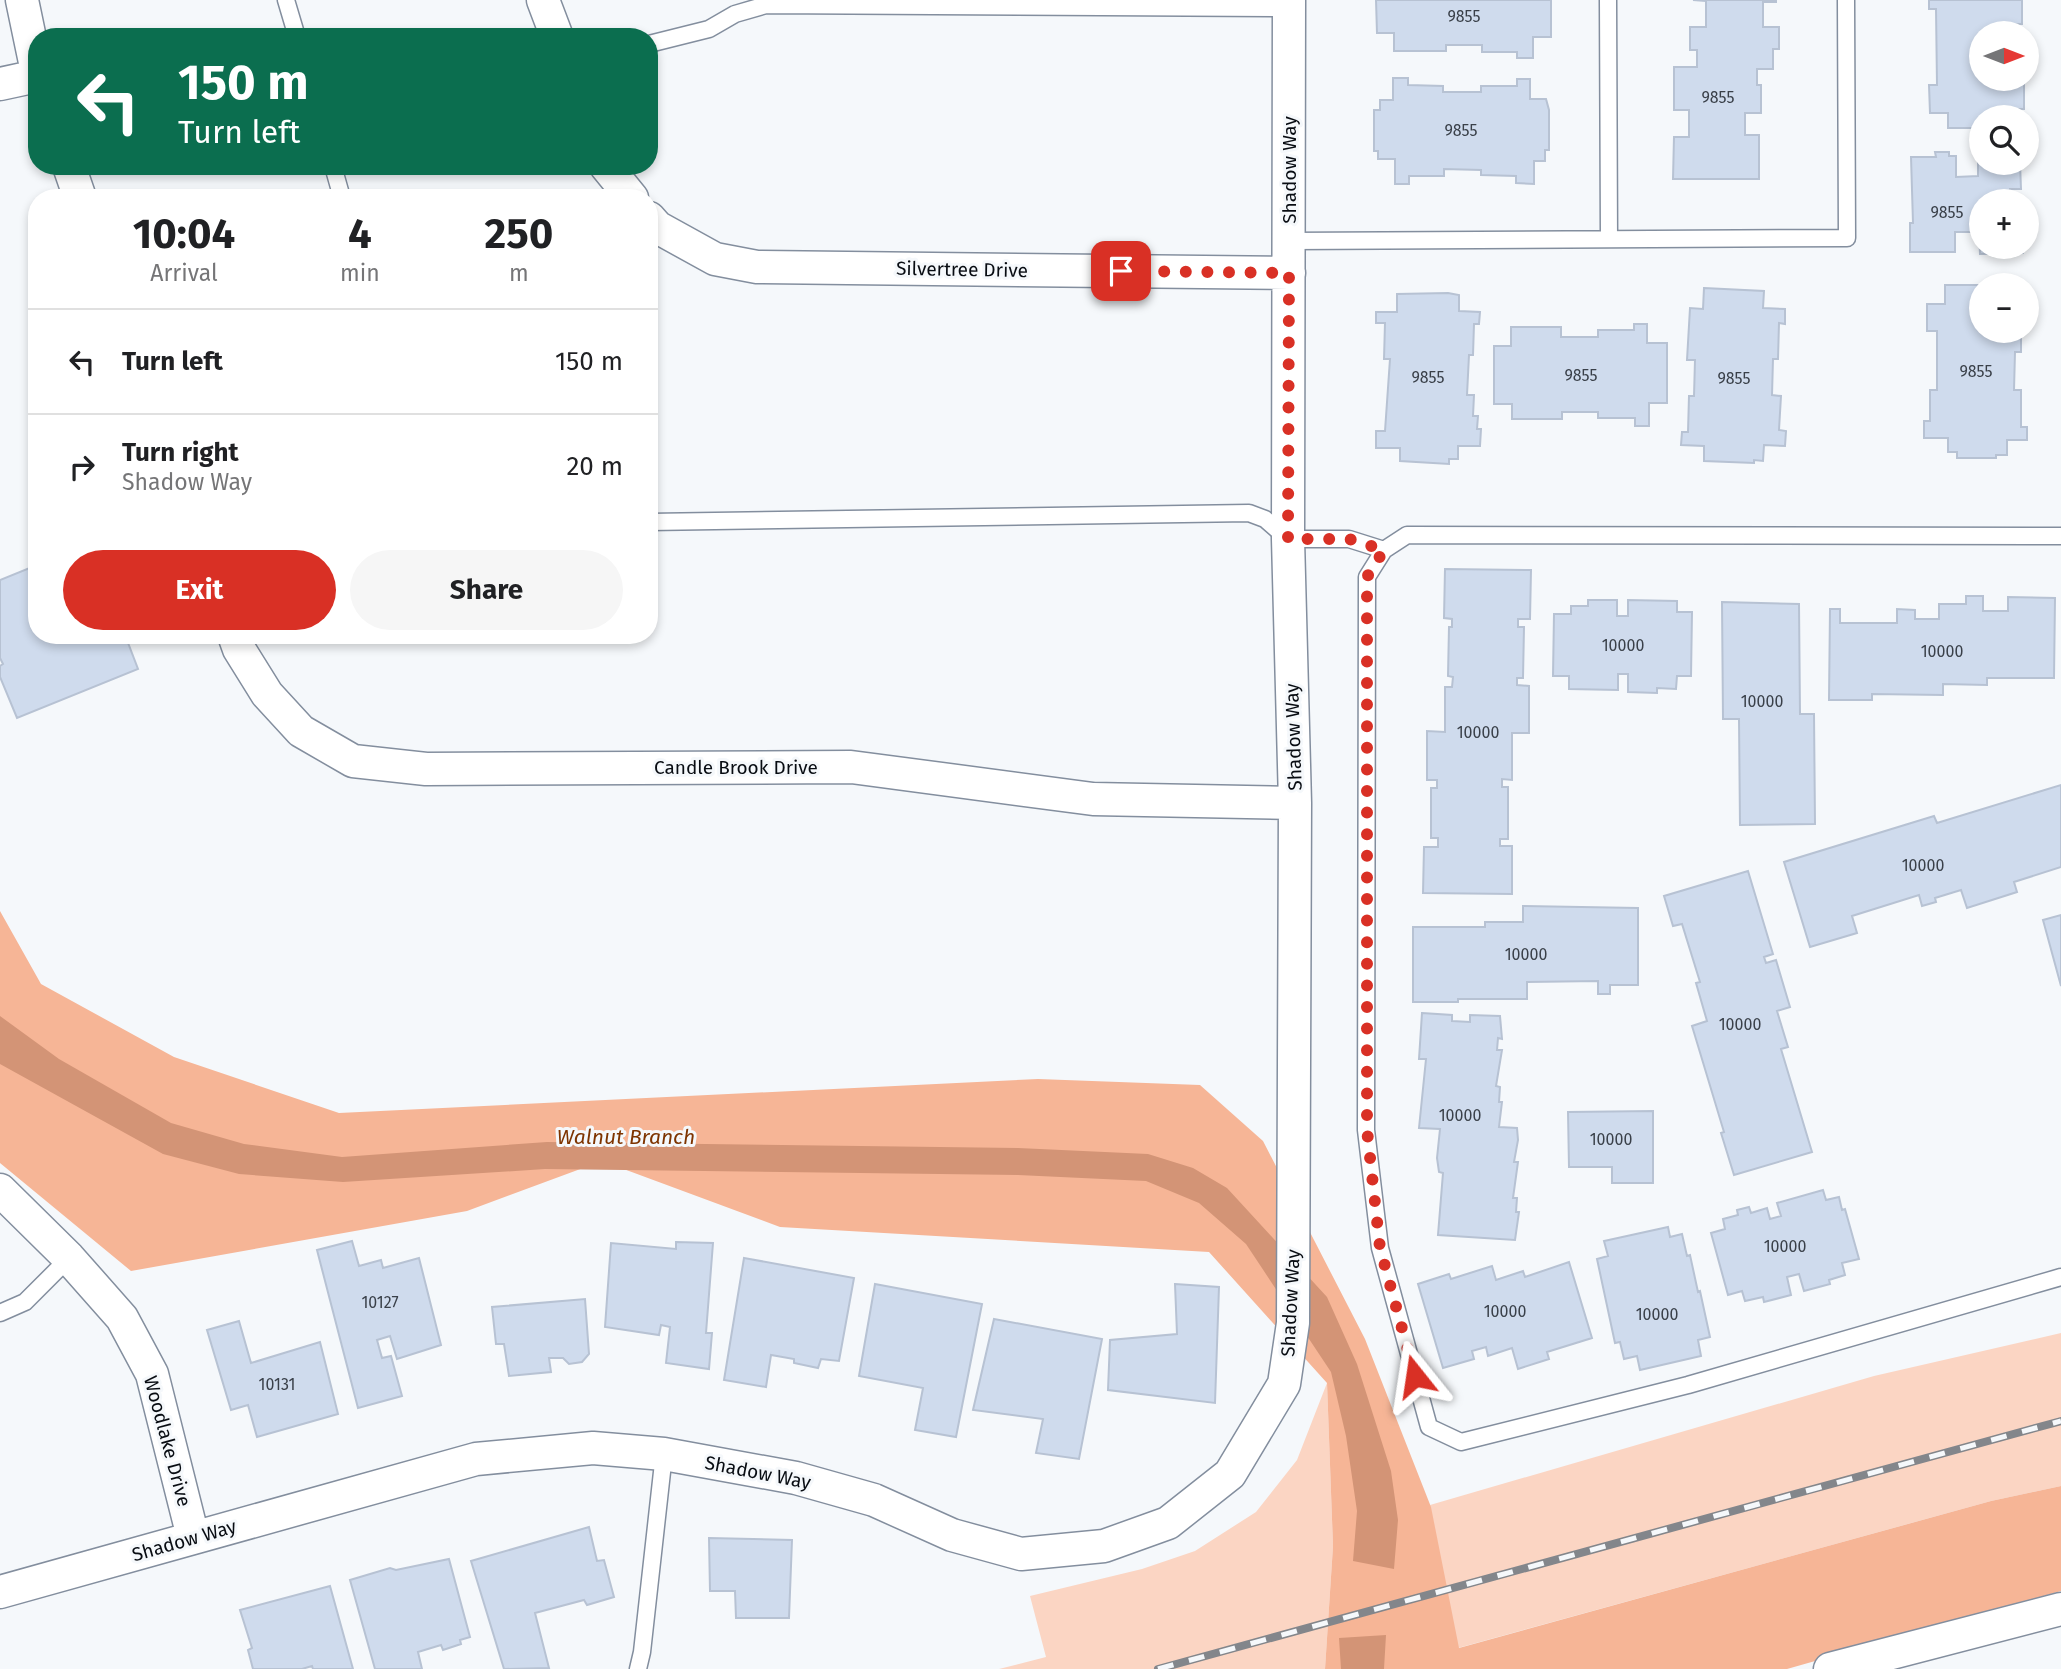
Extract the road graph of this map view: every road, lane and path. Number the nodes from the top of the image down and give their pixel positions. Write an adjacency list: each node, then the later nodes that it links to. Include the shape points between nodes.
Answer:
1 (22, 0): 9 (street)
2 (286, 0): 7 (lane)
3 (543, 0): 8 (street)
4 (1608, 0): 16 (lane)
5 (1846, 0): 16 (lane, via 1847,238)
6 (1289, 4): 10 (lane, via 766,5 735,14 709,29); 17 (street, Shadow Way)
7 (294, 28)
8 (554, 28)
9 (28, 30)
10 (658, 42)
11 (28, 76): 12 (street)
12 (0, 84)
13 (613, 175): 14 (street)
14 (625, 189)
15 (658, 228): 18 (street, Silvertree Drive, via 715,259 757,267)
16 (1609, 239): 17 (lane)
17 (1289, 241): 18 (street, Shadow Way)
18 (1289, 273): 21 (street, Shadow Way)
19 (658, 522): 21 (lane, via 1249,513 1265,519)
20 (2061, 536): 22 (lane, via 1407,535)
21 (1288, 539): 22 (lane, via 1349,539); 24 (street, Shadow Way)
22 (1384, 550): 27 (lane, via 1367,577 1367,1130 1380,1248 1429,1427 1461,1442 1499,1433 1688,1385)
23 (237, 644): 24 (street, Candle Brook Drive, via 267,694 301,731 353,761 426,769 852,767 1093,799)
24 (1295, 803): 29 (street, Shadow Way, via 1293,1323 1284,1384 1230,1474 1168,1523 1104,1546 1021,1555 952,1535 874,1500 796,1478)
25 (0, 1190): 26 (street, Woodlake Drive)
26 (69, 1258): 28 (lane, via 25,1302); 30 (street, Woodlake Drive, via 122,1318 152,1374)
27 (2061, 1277)
28 (0, 1313)
29 (664, 1454): 30 (street, Shadow Way, via 593,1448 476,1459); 33 (lane)
30 (193, 1537): 31 (street, Shadow Way)
31 (0, 1592)
32 (2061, 1609): 34 (street)
33 (638, 1669)
34 (1830, 1669)

